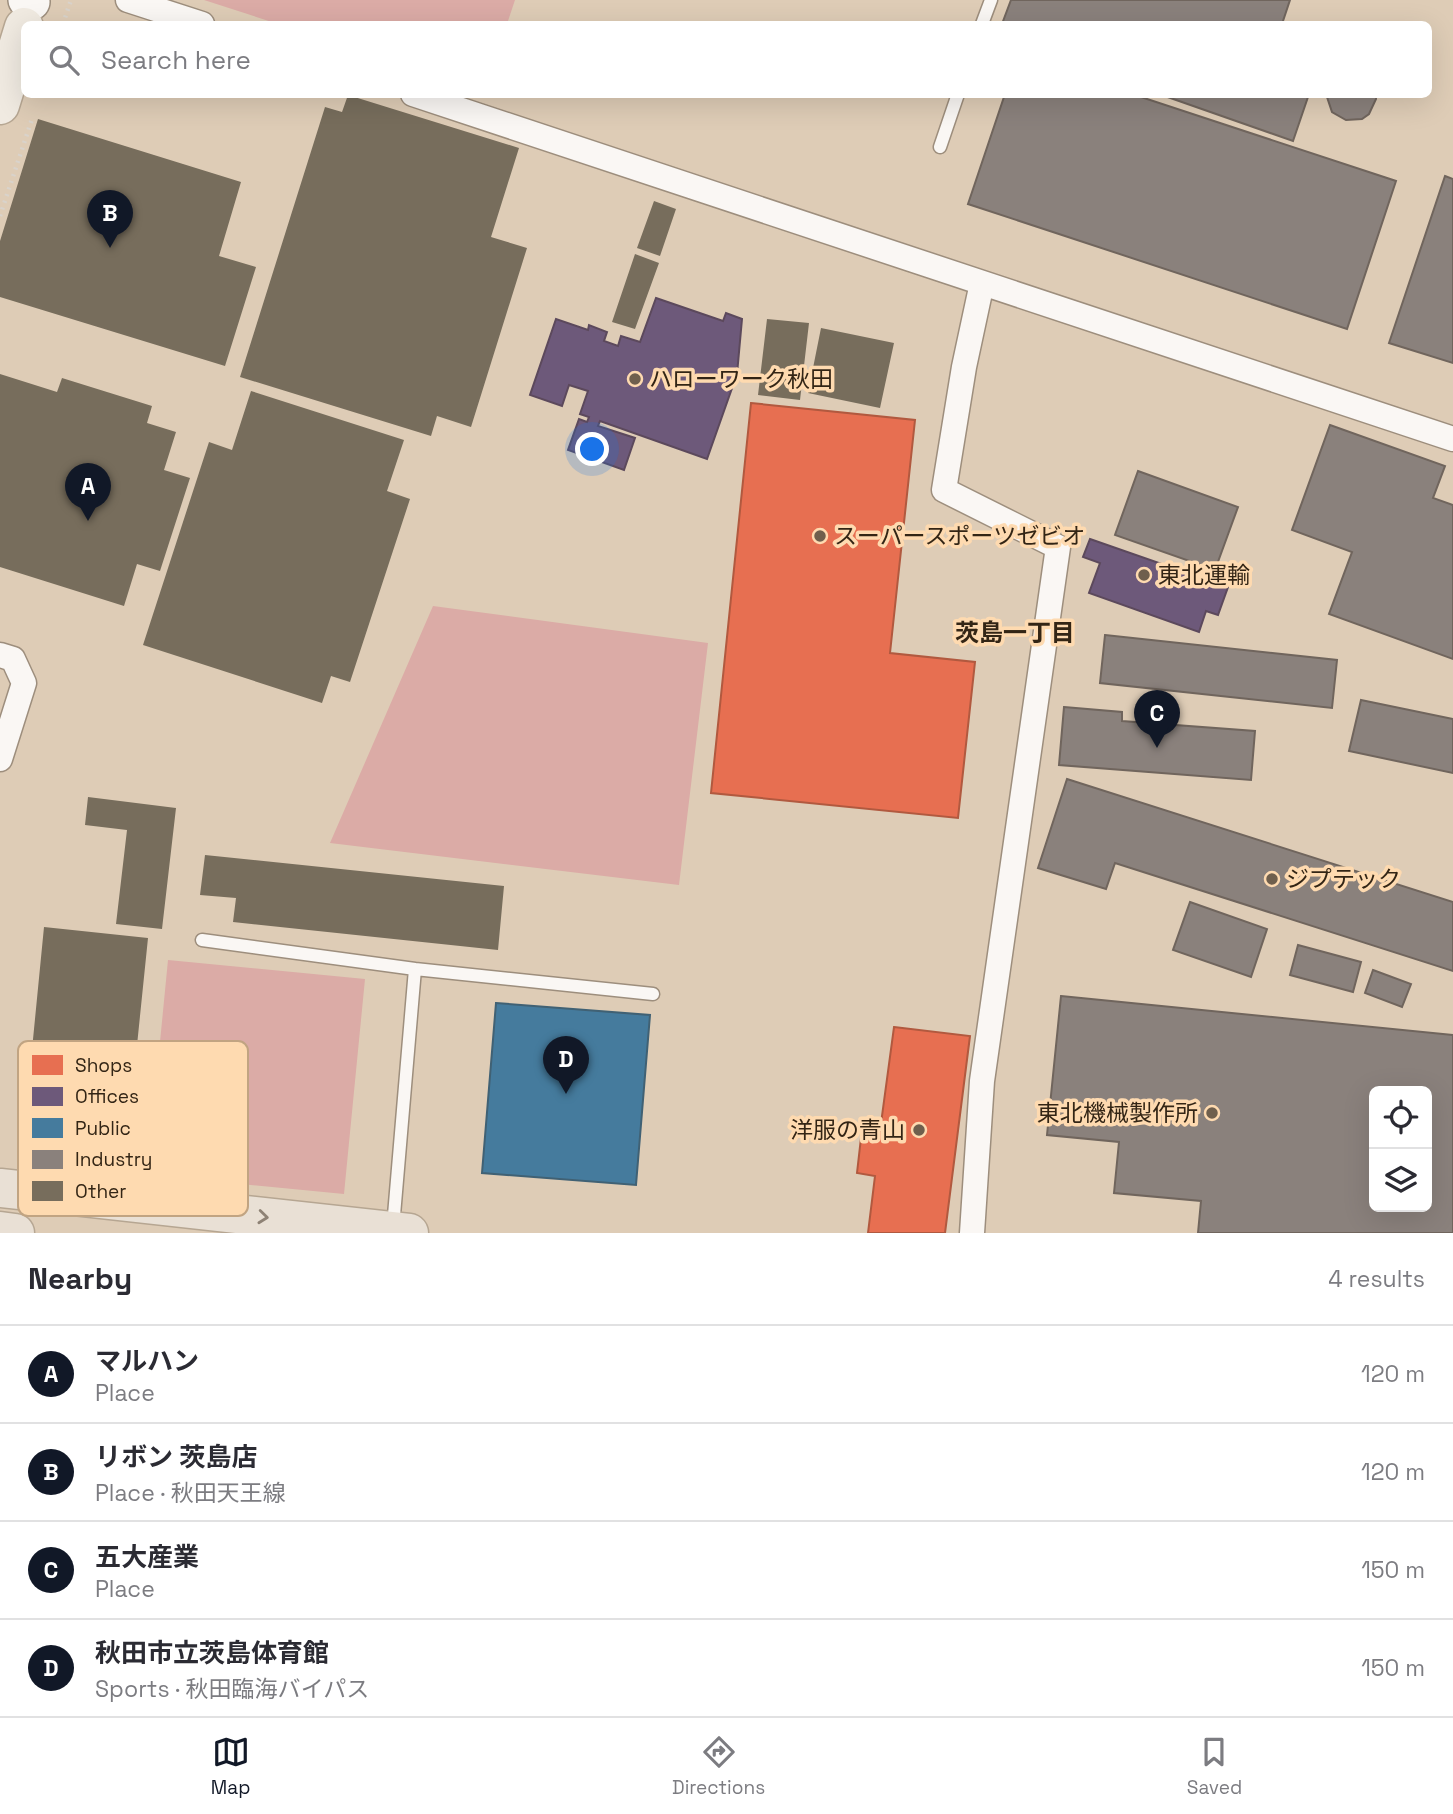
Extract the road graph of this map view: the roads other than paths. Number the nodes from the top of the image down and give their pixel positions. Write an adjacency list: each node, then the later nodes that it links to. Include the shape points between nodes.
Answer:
1 (128, 0): 3 (street)
2 (991, 0): 4 (lane)
3 (193, 21)
4 (983, 21)
5 (21, 78): 8 (main road)
6 (425, 98): 10 (street)
7 (957, 98): 9 (lane)
8 (18, 106)
9 (940, 147)
10 (982, 282): 11 (street); 23 (street, via 944,490 1058,547 982,1081)
11 (1453, 439)
12 (0, 655): 13 (street, via 13,659 24,683)
13 (0, 759)
14 (202, 940): 15 (lane)
15 (415, 970): 16 (lane); 21 (lane)
16 (653, 994)
17 (0, 1188): 18 (highway, one-way to 18)
18 (18, 1190)
19 (248, 1215): 21 (highway, one-way to 21)
20 (0, 1231): 22 (highway)
21 (401, 1232)
22 (15, 1233)
23 (972, 1233)

